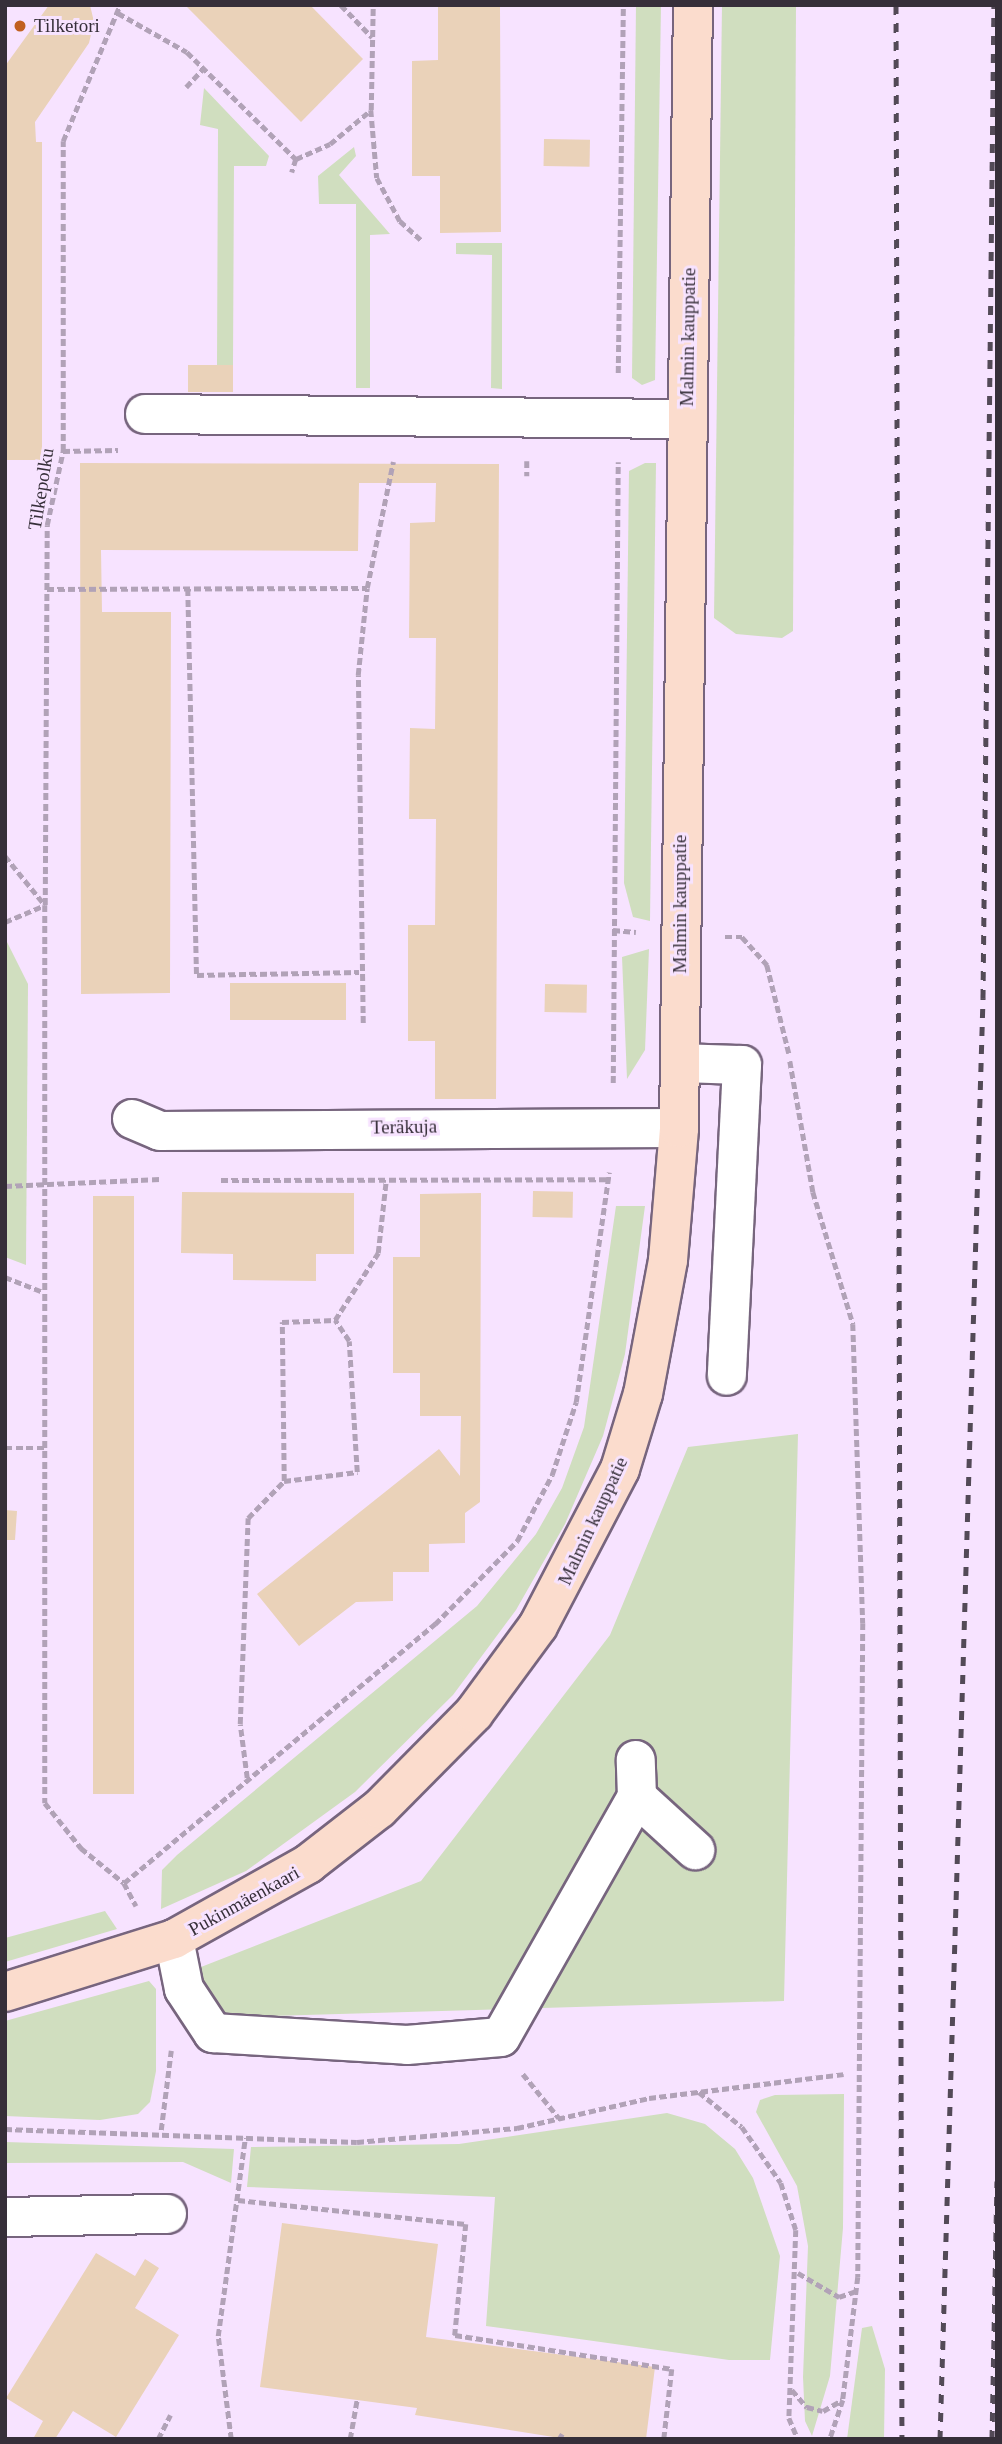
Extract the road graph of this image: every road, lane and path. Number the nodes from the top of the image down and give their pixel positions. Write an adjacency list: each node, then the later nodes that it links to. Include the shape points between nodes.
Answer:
1 (120, 5): 6 (path, Tilkepolku)
2 (341, 5): 7 (path)
3 (373, 5): 7 (path)
4 (623, 5): 15 (path)
5 (693, 5): 16 (main road, Malmin kauppatie)
6 (118, 13): 8 (path, via 187,52); 19 (path, Tilkepolku, via 63,141 63,451 47,525)
7 (372, 38): 10 (path)
8 (203, 69): 9 (path); 11 (path)
9 (186, 87)
10 (371, 110): 11 (path, via 330,144); 13 (path, via 377,178 400,221)
11 (296, 159): 12 (path)
12 (292, 172)
13 (423, 242)
14 (145, 414): 15 (street)
15 (617, 415): 16 (street); 28 (path)
16 (687, 419): 26 (main road, Malmin kauppatie)
17 (396, 447): 18 (path)
18 (367, 588): 20 (path); 24 (path, via 358,675)
19 (47, 589): 20 (path); 22 (path, Tilkepolku)
20 (188, 589): 24 (path, via 197,975)
21 (5, 856): 22 (path)
22 (45, 905): 23 (path); 34 (path, Tilkepolku)
23 (5, 922)
24 (359, 972): 25 (path)
25 (363, 1023)
26 (681, 1063): 29 (main road, Malmin kauppatie); 40 (street, via 742,1065)
27 (132, 1119): 28 (street, Teräkuja, via 160,1131)
28 (611, 1126): 29 (street, Teräkuja); 31 (path)
29 (679, 1128): 44 (main road, Malmin kauppatie, via 668,1260 643,1394 620,1469 538,1626)
30 (172, 1179): 34 (path)
31 (608, 1179): 33 (path); 46 (path, via 576,1402 537,1510 517,1541 435,1624)
32 (212, 1180): 33 (path)
33 (386, 1180): 38 (path, via 378,1253)
34 (46, 1181): 35 (path); 37 (path, Tilkepolku)
35 (5, 1185)
36 (5, 1277): 37 (path)
37 (43, 1292): 42 (path, Tilkepolku)
38 (335, 1320): 43 (path, via 282,1322); 43 (path, via 349,1341 357,1472)
39 (853, 1324): 63 (path, via 863,1623)
40 (727, 1376)
41 (5, 1448): 42 (path)
42 (44, 1448): 49 (path, Tilkepolku, via 45,1803 81,1848)
43 (285, 1481): 46 (path, via 248,1518 240,1724)
44 (446, 1744): 51 (main road, Pukinmäenkaari, via 308,1864)
45 (636, 1760): 47 (street)
46 (247, 1779): 49 (path)
47 (637, 1797): 48 (street); 53 (street)
48 (695, 1850)
49 (124, 1883): 50 (path)
50 (141, 1916)
51 (174, 1939): 52 (main road, Pukinmäenkaari); 53 (street, via 184,1989 213,2033 407,2045)
52 (5, 1992)
53 (501, 2037): 56 (path)
54 (845, 2074): 55 (path)
55 (699, 2091): 56 (path); 62 (path, via 742,2127 782,2183 796,2230)
56 (559, 2118): 58 (path, via 517,2128 357,2142)
57 (5, 2129): 58 (path)
58 (245, 2137): 59 (path)
59 (238, 2200): 69 (path, via 218,2336); 71 (path, via 466,2224 455,2335 672,2369)
60 (167, 2214): 61 (street)
61 (5, 2217)
62 (798, 2273): 63 (path, via 839,2297); 64 (path)
63 (856, 2291): 66 (path)
64 (791, 2389): 66 (path, via 807,2407 823,2411); 72 (path, via 789,2418)
65 (357, 2400): 70 (path)
66 (843, 2400): 73 (path)
67 (170, 2415): 68 (path)
68 (158, 2439)
69 (231, 2439)
70 (349, 2439)
71 (664, 2439)
72 (798, 2439)
73 (831, 2439)

